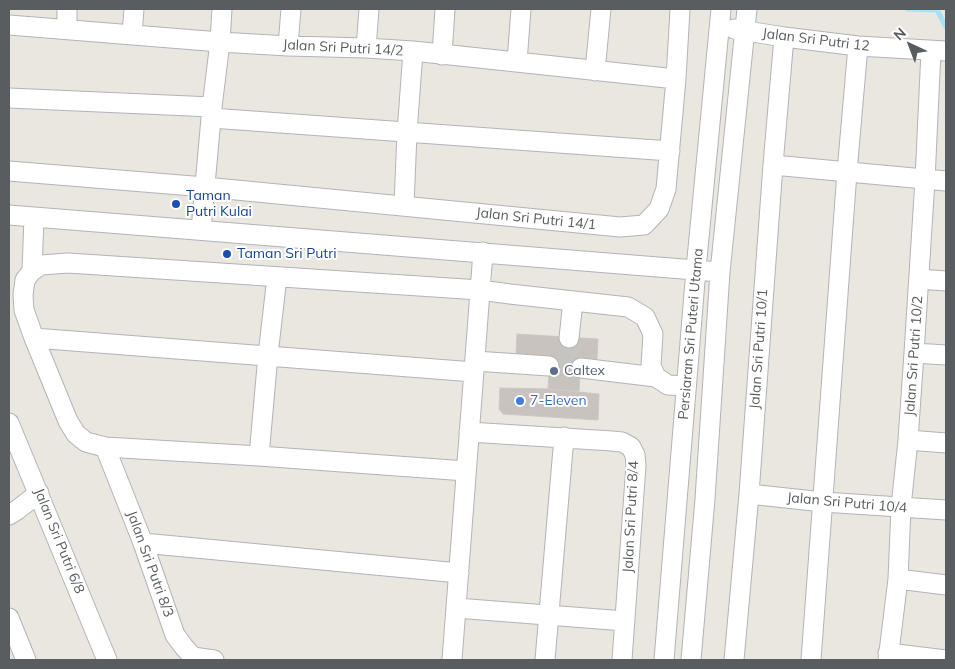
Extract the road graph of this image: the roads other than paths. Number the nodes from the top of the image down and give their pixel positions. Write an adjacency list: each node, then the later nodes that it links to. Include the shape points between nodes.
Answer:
1 (67, 9): 13 (street)
2 (134, 9): 15 (street)
3 (222, 9): 17 (street)
4 (291, 9): 18 (street)
5 (369, 9): 20 (street)
6 (445, 9): 23 (street)
7 (521, 9): 24 (street)
8 (601, 9): 25 (street)
9 (680, 9): 26 (street, Jalan Sri Putri 14/1)
10 (747, 9): 14 (street, Persiaran Sri Puteri Utama)
11 (721, 18): 14 (street, Jalan Sri Putri 12); 42 (street, Persiaran Sri Puteri Utama)
12 (9, 25): 13 (street, Jalan Sri Putri 14/2)
13 (66, 29): 15 (street, Jalan Sri Putri 14/2)
14 (746, 30): 16 (street, Jalan Sri Putri 12); 44 (street, Persiaran Sri Puteri Utama)
15 (132, 34): 17 (street, Jalan Sri Putri 14/2)
16 (784, 37): 19 (street, Jalan Sri Putri 12); 31 (street, Jalan Sri Putri 10/1)
17 (220, 42): 18 (street, Jalan Sri Putri 14/2); 28 (street)
18 (288, 46): 20 (street, Jalan Sri Putri 14/2)
19 (858, 46): 22 (street, Jalan Sri Putri 12); 33 (street)
20 (366, 48): 21 (street, Jalan Sri Putri 14/2)
21 (412, 51): 23 (street, Jalan Sri Putri 14/2); 29 (street)
22 (938, 51): 34 (street, Jalan Sri Putri 10/2)
23 (442, 55): 24 (street, Jalan Sri Putri 14/2)
24 (517, 62): 25 (street, Jalan Sri Putri 14/2)
25 (596, 70): 26 (street, Jalan Sri Putri 14/2)
26 (676, 79): 30 (street, Jalan Sri Putri 14/1)
27 (9, 98): 28 (street)
28 (212, 113): 29 (street); 36 (street)
29 (407, 133): 30 (street); 37 (street)
30 (670, 151): 37 (street, Jalan Sri Putri 14/1, via 666,189 659,209 644,225 620,227)
31 (773, 165): 33 (street); 70 (street, Jalan Sri Putri 10/1)
32 (9, 170): 36 (street, Jalan Sri Putri 14/1)
33 (846, 172): 34 (street); 71 (street)
34 (926, 180): 35 (street); 46 (street, Jalan Sri Putri 10/2)
35 (946, 181)
36 (205, 187): 37 (street, Jalan Sri Putri 14/1); 40 (street)
37 (404, 206)
38 (9, 215): 39 (street)
39 (34, 217): 40 (street); 43 (street)
40 (201, 230): 41 (street)
41 (483, 252): 42 (street); 48 (street)
42 (696, 269): 44 (street); 59 (street, Persiaran Sri Puteri Utama)
43 (32, 272): 45 (street, via 41,265 68,263); 50 (street, via 25,280 23,295 24,310)
44 (720, 272): 91 (street, Persiaran Sri Puteri Utama)
45 (276, 277): 48 (street); 53 (street)
46 (919, 279): 47 (street); 52 (street, Jalan Sri Putri 10/2)
47 (946, 281)
48 (480, 290): 49 (street); 55 (street)
49 (573, 301): 51 (street); 58 (street, via 628,307 644,316 653,334 651,366)
50 (34, 338): 53 (street); 65 (street, via 76,434 86,442)
51 (569, 338)
52 (914, 353): 54 (street); 63 (street, Jalan Sri Putri 10/2)
53 (268, 356): 55 (street); 67 (street)
54 (946, 356)
55 (474, 366): 56 (street); 61 (street)
56 (549, 366)
57 (581, 368): 58 (street)
58 (656, 377): 59 (street, via 668,385)
59 (686, 386): 90 (street, Persiaran Sri Puteri Utama)
60 (9, 423): 66 (street, Jalan Sri Putri 6/8)
61 (470, 432): 62 (street, Jalan Sri Putri 8/4); 68 (street)
62 (564, 437): 80 (street); 82 (street, Jalan Sri Putri 8/4, via 622,442 631,447 635,455)
63 (908, 440): 64 (street); 72 (street, Jalan Sri Putri 10/2)
64 (946, 443)
65 (105, 447): 67 (street); 75 (street, Jalan Sri Putri 8/3)
66 (16, 455): 69 (street, Jalan Sri Putri 6/8)
67 (259, 456): 68 (street)
68 (466, 471): 76 (street)
69 (39, 493): 74 (street); 85 (street, Jalan Sri Putri 6/8)
70 (749, 494): 71 (street, Jalan Sri Putri 10/4); 92 (street, Jalan Sri Putri 10/1)
71 (823, 502): 72 (street, Jalan Sri Putri 10/4); 93 (street)
72 (901, 507): 73 (street, Jalan Sri Putri 10/4); 77 (street, Jalan Sri Putri 10/2)
73 (946, 510)
74 (9, 515)
75 (144, 543): 76 (street); 86 (street, Jalan Sri Putri 8/3, via 175,635 193,657)
76 (459, 574): 79 (street)
77 (898, 579): 78 (street); 83 (street, Jalan Sri Putri 10/2)
78 (946, 585)
79 (456, 608): 80 (street); 87 (street)
80 (548, 616): 82 (street); 88 (street)
81 (9, 618): 84 (street)
82 (625, 621): 89 (street, Jalan Sri Putri 8/4)
83 (888, 656): 94 (street)
84 (26, 660)
85 (108, 660)
86 (214, 660)
87 (452, 660)
88 (545, 660)
89 (622, 660)
90 (664, 660)
91 (691, 660)
92 (734, 660)
93 (811, 660)
94 (946, 660)

